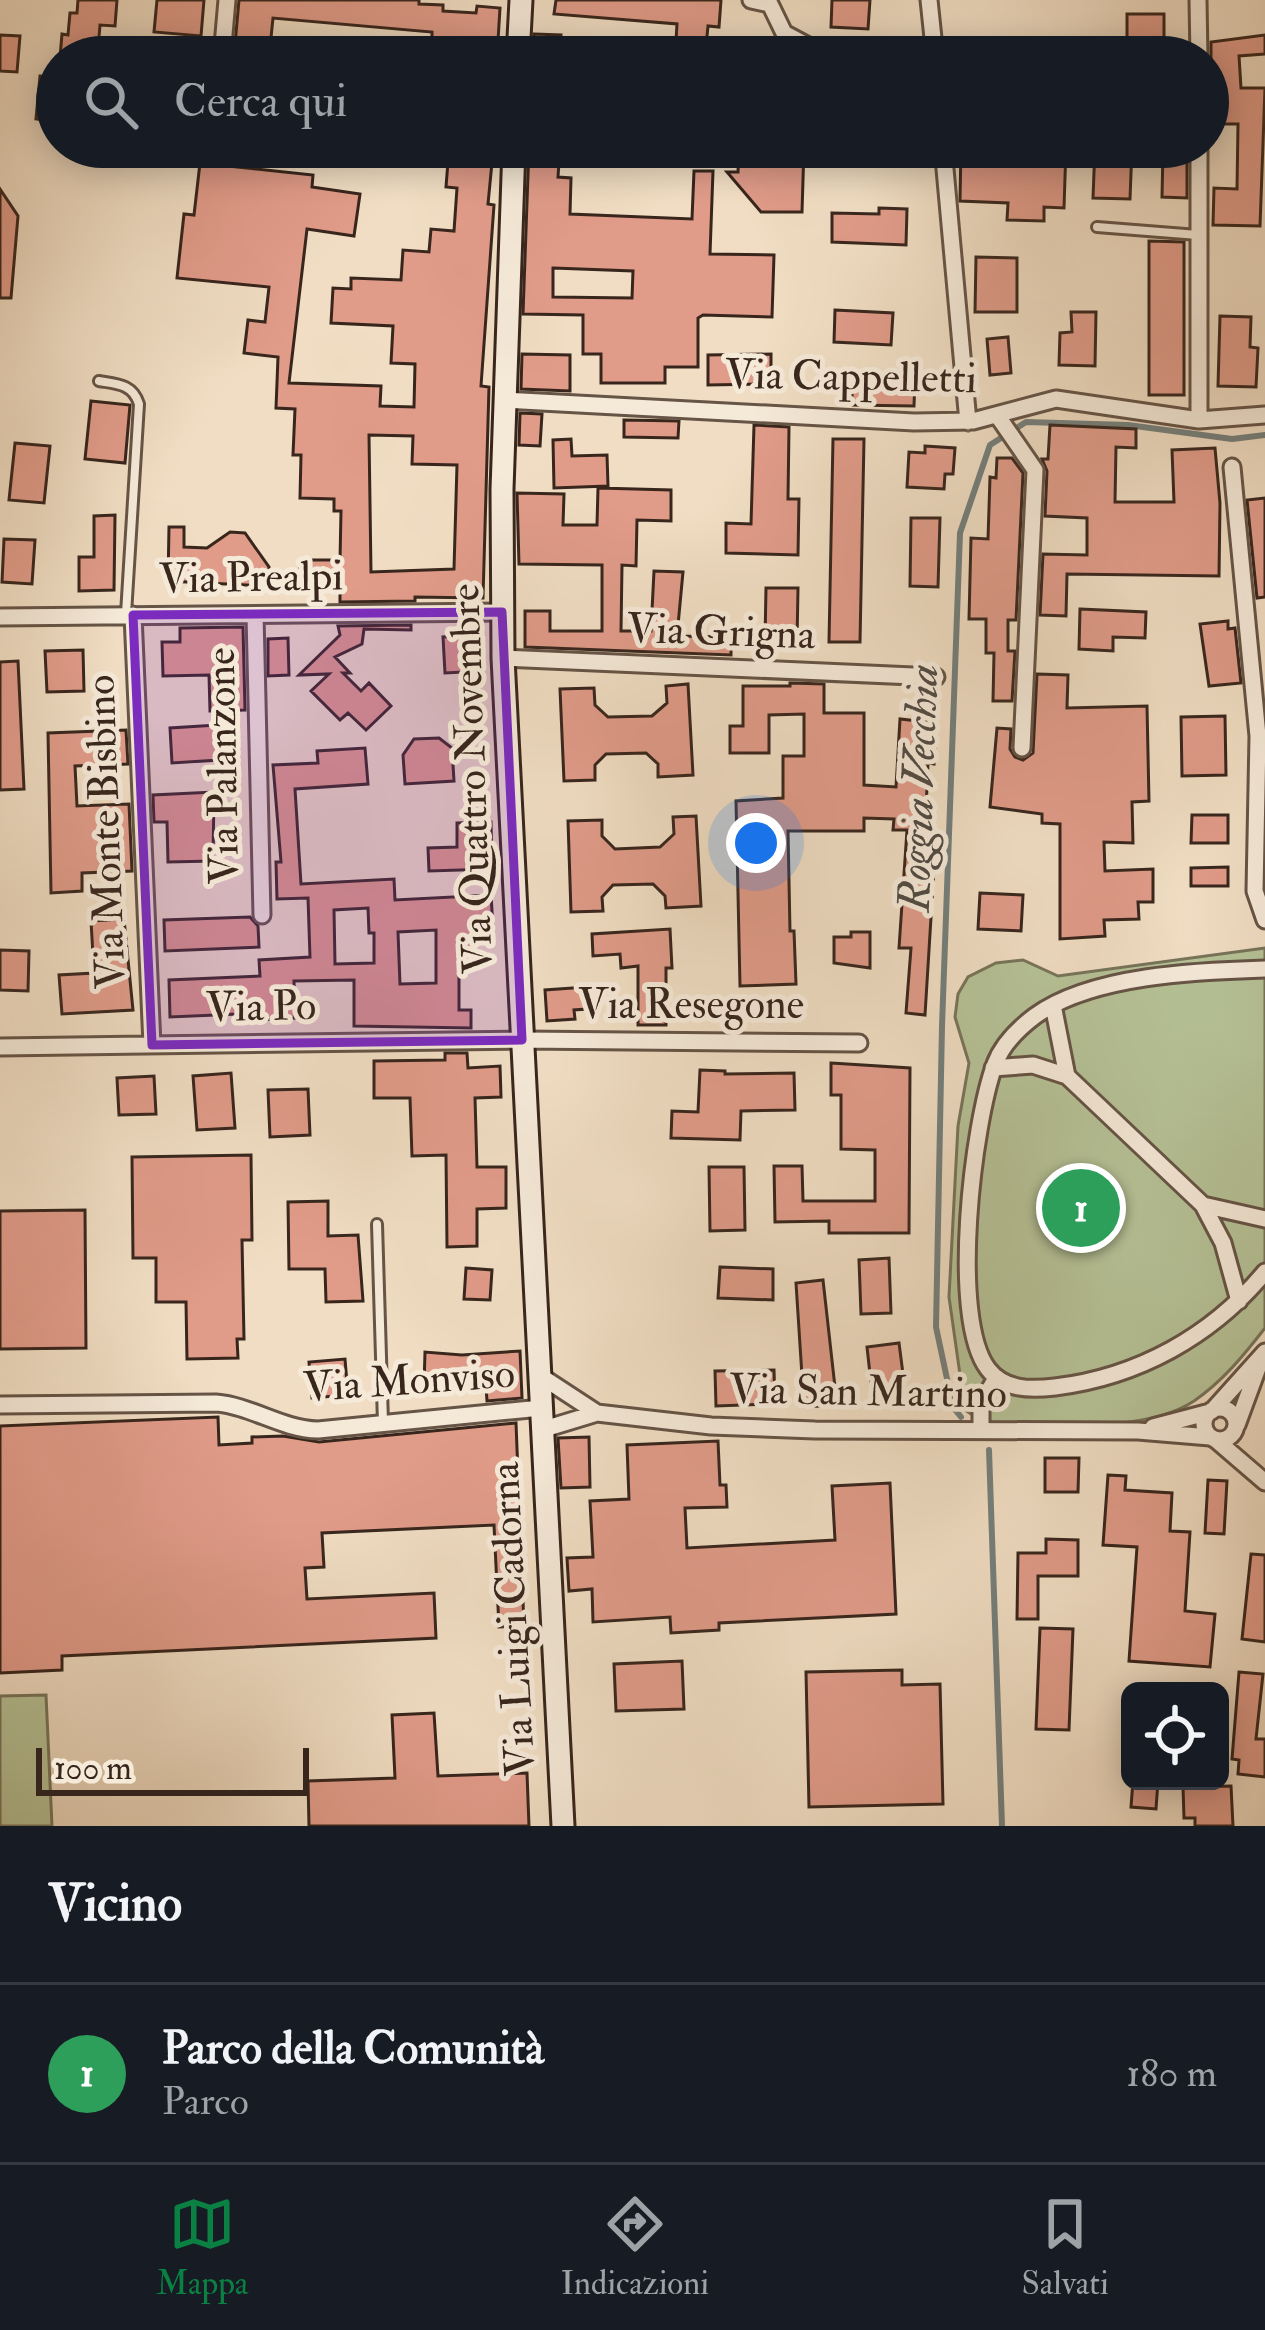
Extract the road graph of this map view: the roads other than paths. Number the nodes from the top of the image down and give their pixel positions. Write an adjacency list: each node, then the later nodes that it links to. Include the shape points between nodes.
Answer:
1 (227, 0): 6 (street)
2 (521, 0): 7 (street)
3 (752, 0): 8 (street, via 773,6)
4 (929, 0): 9 (street)
5 (1198, 0): 10 (street)
6 (224, 36)
7 (519, 36)
8 (788, 36)
9 (932, 36)
10 (1198, 36)
11 (513, 168): 17 (street, Via Quattro Novembre)
12 (945, 168): 20 (street)
13 (1199, 168): 15 (street)
14 (1097, 227): 15 (lane)
15 (1199, 235): 19 (street)
16 (99, 381): 25 (lane, via 125,386 139,404)
17 (505, 400): 20 (street, Via Cappelletti); 23 (street, Via Quattro Novembre)
18 (1265, 415): 19 (street, Via Cappelletti)
19 (1199, 420): 21 (street, Via Cappelletti, via 1063,399)
20 (968, 422): 21 (street, Via Cappelletti)
21 (1004, 427): 29 (street, via 1035,476)
22 (1232, 467): 31 (street, via 1258,736 1255,891)
23 (502, 612): 24 (street, Via Prealpi); 27 (street, Via Quattro Novembre)
24 (256, 614): 25 (street, Via Prealpi); 30 (street, Via Palanzone)
25 (129, 615): 26 (street, Via Prealpi); 36 (street, Via Monte Bisbino)
26 (0, 616)
27 (503, 658): 28 (street, Via Grigna); 34 (street, Via Quattro Novembre)
28 (936, 677)
29 (1022, 748)
30 (262, 915)
31 (1265, 920)
32 (1265, 969): 33 (street, via 1118,985)
33 (1053, 1005): 38 (street, via 1011,1038); 39 (street)
34 (522, 1040): 35 (street, Via Resegone); 36 (street, Via Po); 46 (street, Via Quattro Novembre)
35 (859, 1042)
36 (152, 1045): 37 (street, Via Po)
37 (0, 1047)
38 (993, 1069): 39 (street, via 1033,1065); 47 (street, via 974,1168 968,1272 975,1341)
39 (1067, 1076): 40 (street)
40 (1203, 1204): 41 (street); 44 (street)
41 (1265, 1219)
42 (377, 1224): 52 (lane)
43 (1265, 1272): 44 (street)
44 (1239, 1301): 47 (street, via 1185,1342 1114,1375 1030,1389)
45 (1264, 1355): 50 (street); 53 (street)
46 (539, 1375): 49 (street); 51 (street, Via Quattro Novembre)
47 (996, 1378): 54 (street, via 981,1404)
48 (0, 1405): 52 (street, Via Monviso, via 216,1402 301,1430)
49 (596, 1412): 51 (street, Via Monviso); 54 (street, Via San Martino, via 711,1426)
50 (1211, 1412): 53 (street, via 1230,1411); 55 (street, Via San Martino); 56 (street, via 1204,1428)
51 (541, 1419): 52 (street, Via Monviso); 58 (street, Via Luigi Cadorna)
52 (383, 1425)
53 (1236, 1425): 56 (street, via 1229,1438); 57 (street)
54 (981, 1429): 55 (street, Via San Martino)
55 (1138, 1431): 56 (street, Via San Martino)
56 (1213, 1438): 57 (street)
57 (1263, 1479)
58 (563, 1826)

